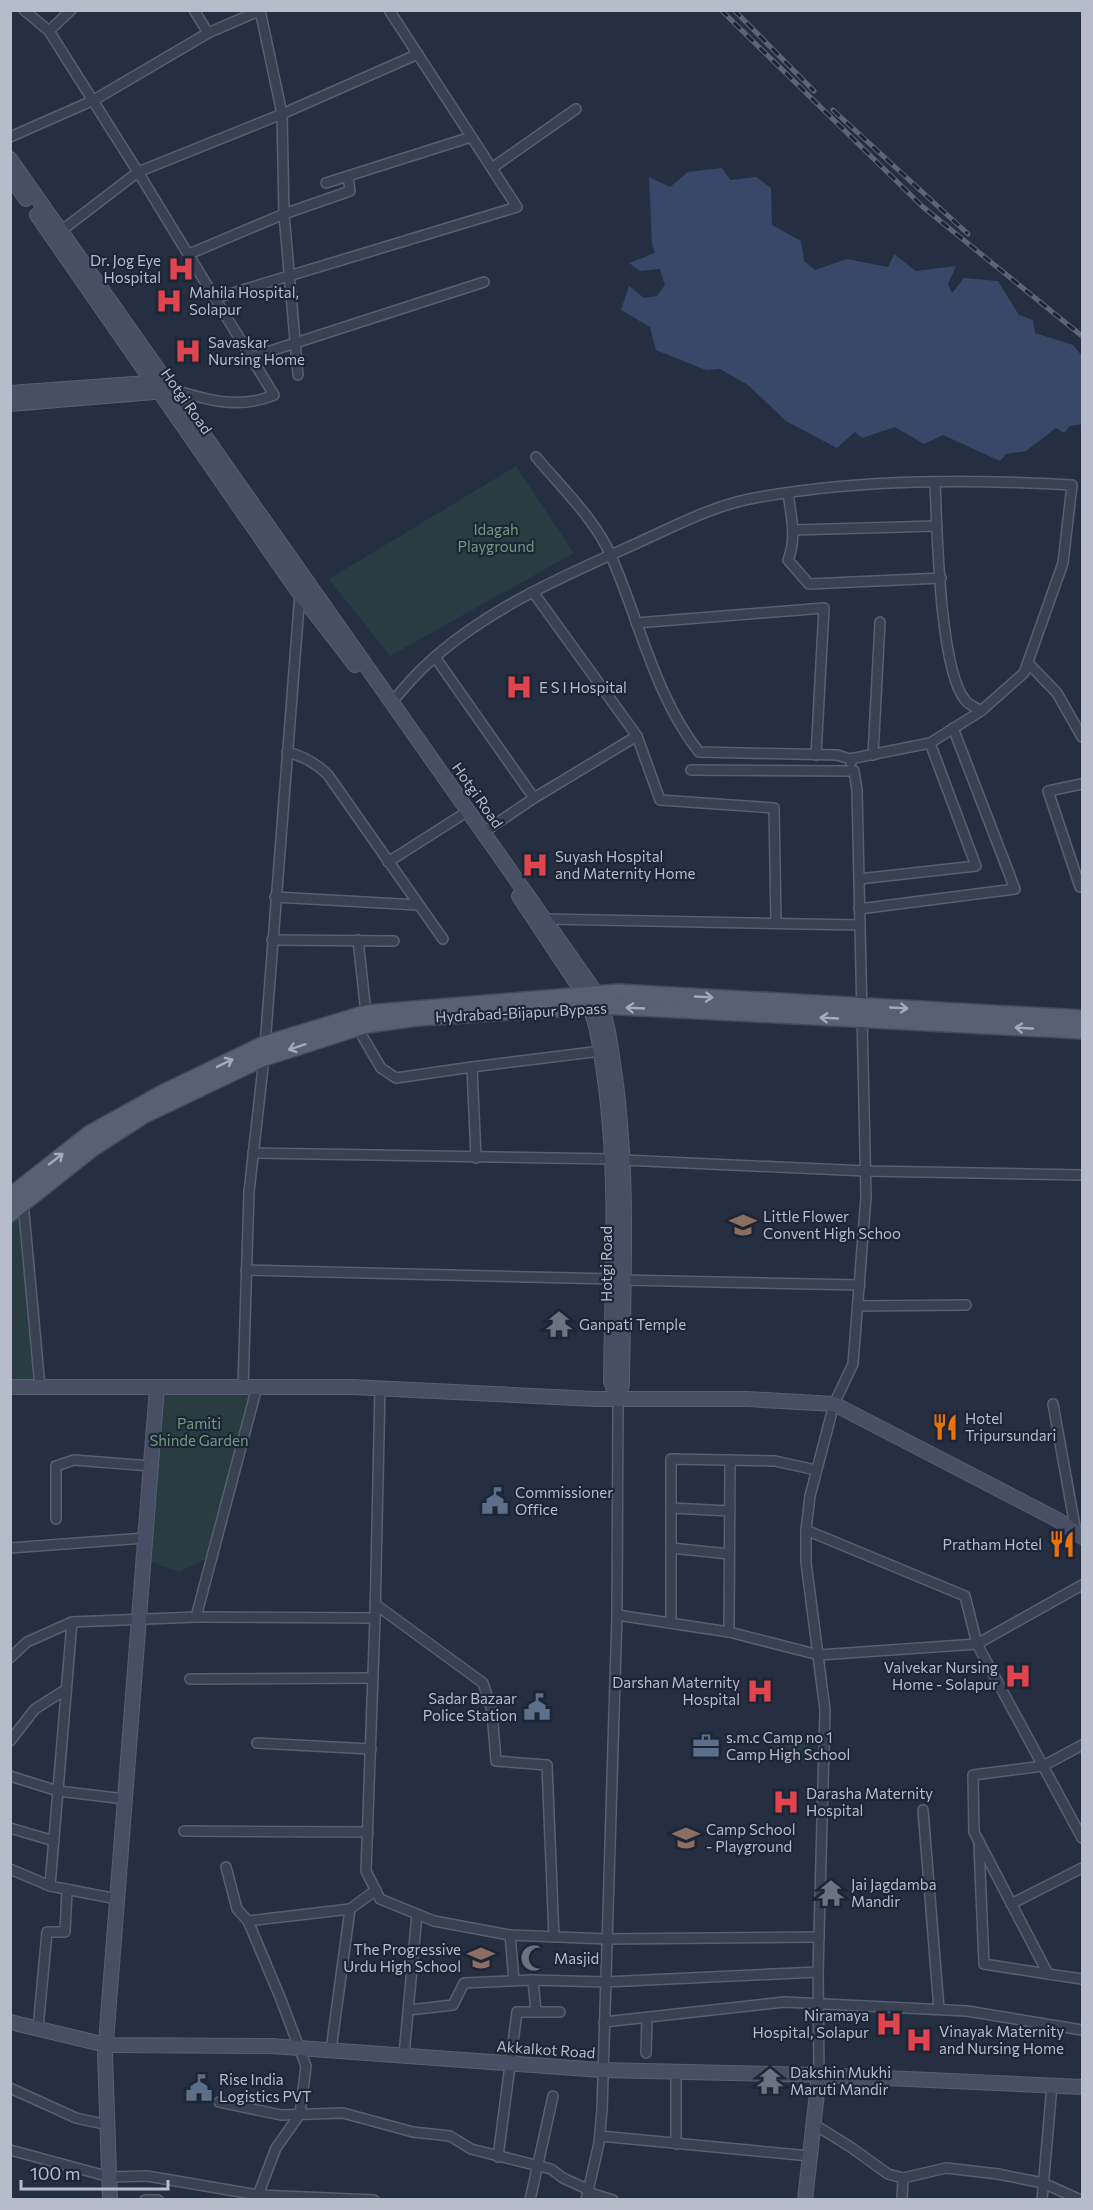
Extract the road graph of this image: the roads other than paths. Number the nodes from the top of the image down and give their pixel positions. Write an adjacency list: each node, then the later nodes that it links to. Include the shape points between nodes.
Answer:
1 (24, 10): 6 (street)
2 (71, 10): 6 (street)
3 (194, 10): 7 (street)
4 (389, 10): 8 (street)
5 (260, 11): 7 (street); 11 (street)
6 (49, 31): 9 (street)
7 (208, 33): 9 (street)
8 (418, 54): 11 (street); 13 (street)
9 (94, 100): 12 (street); 16 (street)
10 (576, 109): 15 (street)
11 (282, 114): 16 (street); 20 (street)
12 (10, 137)
13 (471, 137): 15 (street); 18 (street)
14 (10, 159): 21 (main road, Hotgi Road)
15 (492, 168): 23 (street, via 517,207)
16 (138, 172): 21 (street); 22 (street)
17 (10, 176): 29 (main road, Hotgi Road)
18 (348, 176): 19 (street); 20 (street, via 350,191)
19 (326, 183)
20 (284, 214): 22 (street); 23 (street)
21 (61, 231): 29 (main road, Hotgi Road)
22 (189, 254): 25 (street)
23 (290, 276): 25 (street); 26 (street)
24 (484, 282): 26 (street)
25 (216, 297): 27 (street)
26 (296, 343): 27 (street); 28 (street)
27 (252, 357): 29 (street, via 274,395 257,403 232,404)
28 (298, 375)
29 (163, 387): 30 (main road); 39 (main road, Hotgi Road); 45 (main road, Hotgi Road)
30 (11, 400)
31 (536, 457): 37 (street, via 596,529)
32 (935, 482): 33 (street); 34 (street, via 840,486); 35 (street)
33 (1078, 486): 44 (street, via 1064,563)
34 (788, 493): 36 (street); 37 (street, via 723,505)
35 (937, 526): 36 (street); 38 (street)
36 (793, 530): 38 (street, via 788,560 809,584)
37 (610, 554): 40 (street); 42 (street)
38 (941, 578): 46 (street, via 953,674 965,701)
39 (300, 592): 51 (street); 59 (main road, Hotgi Road)
40 (533, 592): 43 (street, via 458,638); 48 (street)
41 (880, 622): 53 (street)
42 (636, 623): 52 (street, via 674,712 699,752); 52 (street, via 824,608)
43 (435, 657): 45 (street); 58 (street)
44 (1028, 663): 46 (street, via 1024,674); 49 (street, via 1057,693)
45 (392, 702): 60 (main road, Hotgi Road)
46 (981, 711): 47 (street)
47 (953, 728): 50 (street); 66 (street, via 1016,889)
48 (637, 736): 58 (street); 68 (street, via 660,800 774,808)
49 (1083, 738)
50 (930, 742): 53 (street); 62 (street, via 976,866)
51 (287, 752): 61 (street, via 316,764 328,775); 64 (street)
52 (816, 755): 54 (street)
53 (873, 755): 54 (street)
54 (850, 759): 56 (street)
55 (691, 770): 56 (street)
56 (854, 771): 62 (street)
57 (1083, 783): 63 (street, via 1048,790)
58 (534, 798): 60 (street)
59 (462, 815): 61 (street); 74 (main road, Hotgi Road)
60 (484, 832): 67 (main road, Hotgi Road)
61 (388, 862): 65 (street)
62 (859, 879): 66 (street)
63 (1080, 887)
64 (275, 897): 65 (street); 71 (street)
65 (418, 905): 70 (street)
66 (859, 909): 69 (street)
67 (546, 919): 68 (street); 74 (main road, Hotgi Road)
68 (776, 923): 69 (street)
69 (860, 925): 76 (street)
70 (443, 939)
71 (272, 940): 72 (street); 80 (street)
72 (358, 940): 73 (street); 75 (street)
73 (394, 941)
74 (594, 1000): 75 (main road); 76 (main road, Hydrabad-Bijapur Bypass); 78 (main road, Hydrabad-Bijapur Bypass); 81 (main road, Hotgi Road); 85 (main road, Hotgi Road, via 621,1122)
75 (366, 1013): 80 (main road)
76 (863, 1013): 77 (main road, one-way to 77); 79 (main road, Hydrabad-Bijapur Bypass, one-way to 76); 86 (street)
77 (1083, 1018)
78 (357, 1027): 80 (main road, Hydrabad-Bijapur Bypass, one-way to 80); 82 (street, via 381,1068 396,1078)
79 (1083, 1030)
80 (264, 1051): 83 (street); 88 (main road, Hydrabad-Bijapur Bypass, via 143,1116)
81 (601, 1051): 82 (street); 85 (main road, Hotgi Road)
82 (472, 1067): 84 (street)
83 (253, 1153): 84 (street); 90 (street)
84 (476, 1158): 85 (street)
85 (618, 1159): 86 (street); 91 (main road, Hotgi Road)
86 (866, 1171): 87 (street); 92 (street)
87 (1083, 1175)
88 (17, 1199): 89 (main road, Hydrabad-Bijapur Bypass); 96 (street)
89 (10, 1214)
90 (246, 1270): 91 (street); 98 (street)
91 (617, 1279): 92 (street); 100 (main road, Hotgi Road, via 610,1382)
92 (860, 1286): 94 (street)
93 (966, 1305): 94 (street)
94 (858, 1306): 101 (street, via 853,1364)
95 (10, 1387): 96 (main road)
96 (40, 1387): 97 (main road)
97 (157, 1387): 98 (main road); 104 (main road)
98 (250, 1387): 99 (main road); 118 (street)
99 (380, 1388): 100 (main road); 116 (street)
100 (618, 1400): 101 (main road, via 747,1399); 117 (street)
101 (834, 1404): 105 (street); 110 (main road)
102 (1053, 1404): 110 (street)
103 (730, 1460): 105 (street, via 775,1461); 106 (street, via 671,1459); 107 (street)
104 (151, 1466): 108 (street, via 74,1460 56,1466); 111 (main road)
105 (816, 1470): 109 (street)
106 (671, 1508): 107 (street); 113 (street)
107 (730, 1511): 114 (street)
108 (56, 1519)
109 (806, 1530): 124 (street, via 965,1596); 125 (street, via 806,1562)
110 (1079, 1534)
111 (145, 1538): 112 (street); 119 (main road)
112 (10, 1548)
113 (671, 1548): 114 (street); 122 (street)
114 (729, 1554): 123 (street)
115 (1083, 1585): 124 (street)
116 (375, 1604): 120 (street); 157 (street, via 483,1683 492,1712 496,1761 547,1765)
117 (617, 1615): 122 (street); 159 (street)
118 (196, 1617): 119 (street); 120 (street)
119 (139, 1618): 121 (street); 137 (main road)
120 (375, 1618): 127 (street)
121 (72, 1622): 126 (street, via 27,1642); 129 (street)
122 (671, 1623): 123 (street)
123 (729, 1632): 125 (street)
124 (977, 1644): 125 (street); 134 (street)
125 (819, 1655): 158 (street, via 825,1710)
126 (10, 1658)
127 (373, 1678): 128 (street); 133 (street)
128 (190, 1679)
129 (65, 1689): 130 (street, via 35,1709); 136 (street)
130 (10, 1741)
131 (257, 1743): 133 (street)
132 (1083, 1745): 134 (street)
133 (370, 1749): 141 (street)
134 (1043, 1766): 142 (street); 144 (street, via 973,1775 974,1832)
135 (10, 1776): 136 (street)
136 (58, 1791): 137 (street); 143 (street)
137 (125, 1799): 151 (main road)
138 (923, 1810): 167 (street)
139 (10, 1828): 143 (street)
140 (184, 1831): 141 (street)
141 (368, 1832): 150 (street, via 366,1871)
142 (1083, 1838)
143 (54, 1841): 148 (street)
144 (979, 1841): 152 (street); 161 (street, via 984,1964)
145 (226, 1867): 155 (street, via 237,1909)
146 (1083, 1868): 152 (street)
147 (10, 1869): 148 (street)
148 (50, 1886): 149 (street)
149 (67, 1890): 151 (street); 174 (street, via 65,1932 47,1932)
150 (376, 1890): 153 (street); 154 (street, via 380,1899)
151 (117, 1899): 176 (main road)
152 (1011, 1904): 161 (street)
153 (350, 1909): 155 (street); 178 (street)
154 (417, 1914): 156 (street, via 434,1921); 168 (street)
155 (248, 1921): 177 (street)
156 (510, 1935): 157 (street); 164 (street)
157 (554, 1937): 159 (street)
158 (819, 1937): 159 (street); 160 (street)
159 (607, 1940): 165 (street)
160 (818, 1971): 165 (street); 166 (street)
161 (1048, 1974): 162 (street)
162 (1083, 1979)
163 (533, 1980): 164 (street); 165 (street); 169 (street)
164 (514, 1981): 168 (street, via 464,1983 453,2005)
165 (604, 1982): 173 (street)
166 (819, 2003): 167 (street); 171 (street, via 784,2002); 184 (street)
167 (939, 2009): 175 (street)
168 (408, 2010): 180 (street)
169 (536, 2012): 170 (street); 181 (street, via 517,2012)
170 (560, 2012)
171 (647, 2018): 173 (street); 179 (street)
172 (10, 2022): 174 (main road, Akkalkot Road)
173 (604, 2022): 182 (street)
174 (38, 2029): 176 (main road, Akkalkot Road)
175 (1083, 2030)
176 (106, 2045): 177 (main road, Akkalkot Road); 192 (main road)
177 (299, 2048): 178 (main road, Akkalkot Road); 190 (street, via 306,2078)
178 (331, 2050): 180 (main road, Akkalkot Road)
179 (646, 2053)
180 (404, 2055): 181 (main road, Akkalkot Road)
181 (512, 2063): 182 (main road, Akkalkot Road); 197 (street)
182 (601, 2070): 183 (main road, Akkalkot Road); 193 (street)
183 (676, 2072): 184 (main road, Akkalkot Road); 194 (street)
184 (819, 2075): 185 (main road, Akkalkot Road); 191 (main road)
185 (1052, 2085): 186 (main road, Akkalkot Road); 201 (street)
186 (1083, 2087)
187 (10, 2088): 192 (street, via 76,2118)
188 (553, 2096): 198 (street)
189 (219, 2102): 190 (street, via 281,2115)
190 (300, 2114): 197 (street, via 343,2112 413,2132 450,2136 471,2149); 203 (street, via 276,2148)
191 (812, 2124): 196 (main road); 200 (street, via 888,2174)
192 (108, 2125): 199 (main road)
193 (600, 2136): 194 (street); 202 (street)
194 (675, 2144): 196 (street)
195 (10, 2150): 199 (street)
196 (810, 2156): 210 (main road)
197 (498, 2157): 198 (street)
198 (538, 2166): 202 (street, via 551,2169); 208 (street)
199 (110, 2177): 203 (street, via 147,2176); 204 (main road)
200 (903, 2178): 201 (street, via 946,2168); 211 (street)
201 (1043, 2183): 212 (street); 213 (street)
202 (587, 2194): 209 (street)
203 (258, 2195): 207 (street)
204 (110, 2199)
205 (145, 2199): 206 (street)
206 (158, 2199)
207 (374, 2199)
208 (530, 2199)
209 (613, 2199)
210 (805, 2199)
211 (902, 2199)
212 (1042, 2199)
213 (1081, 2199)

